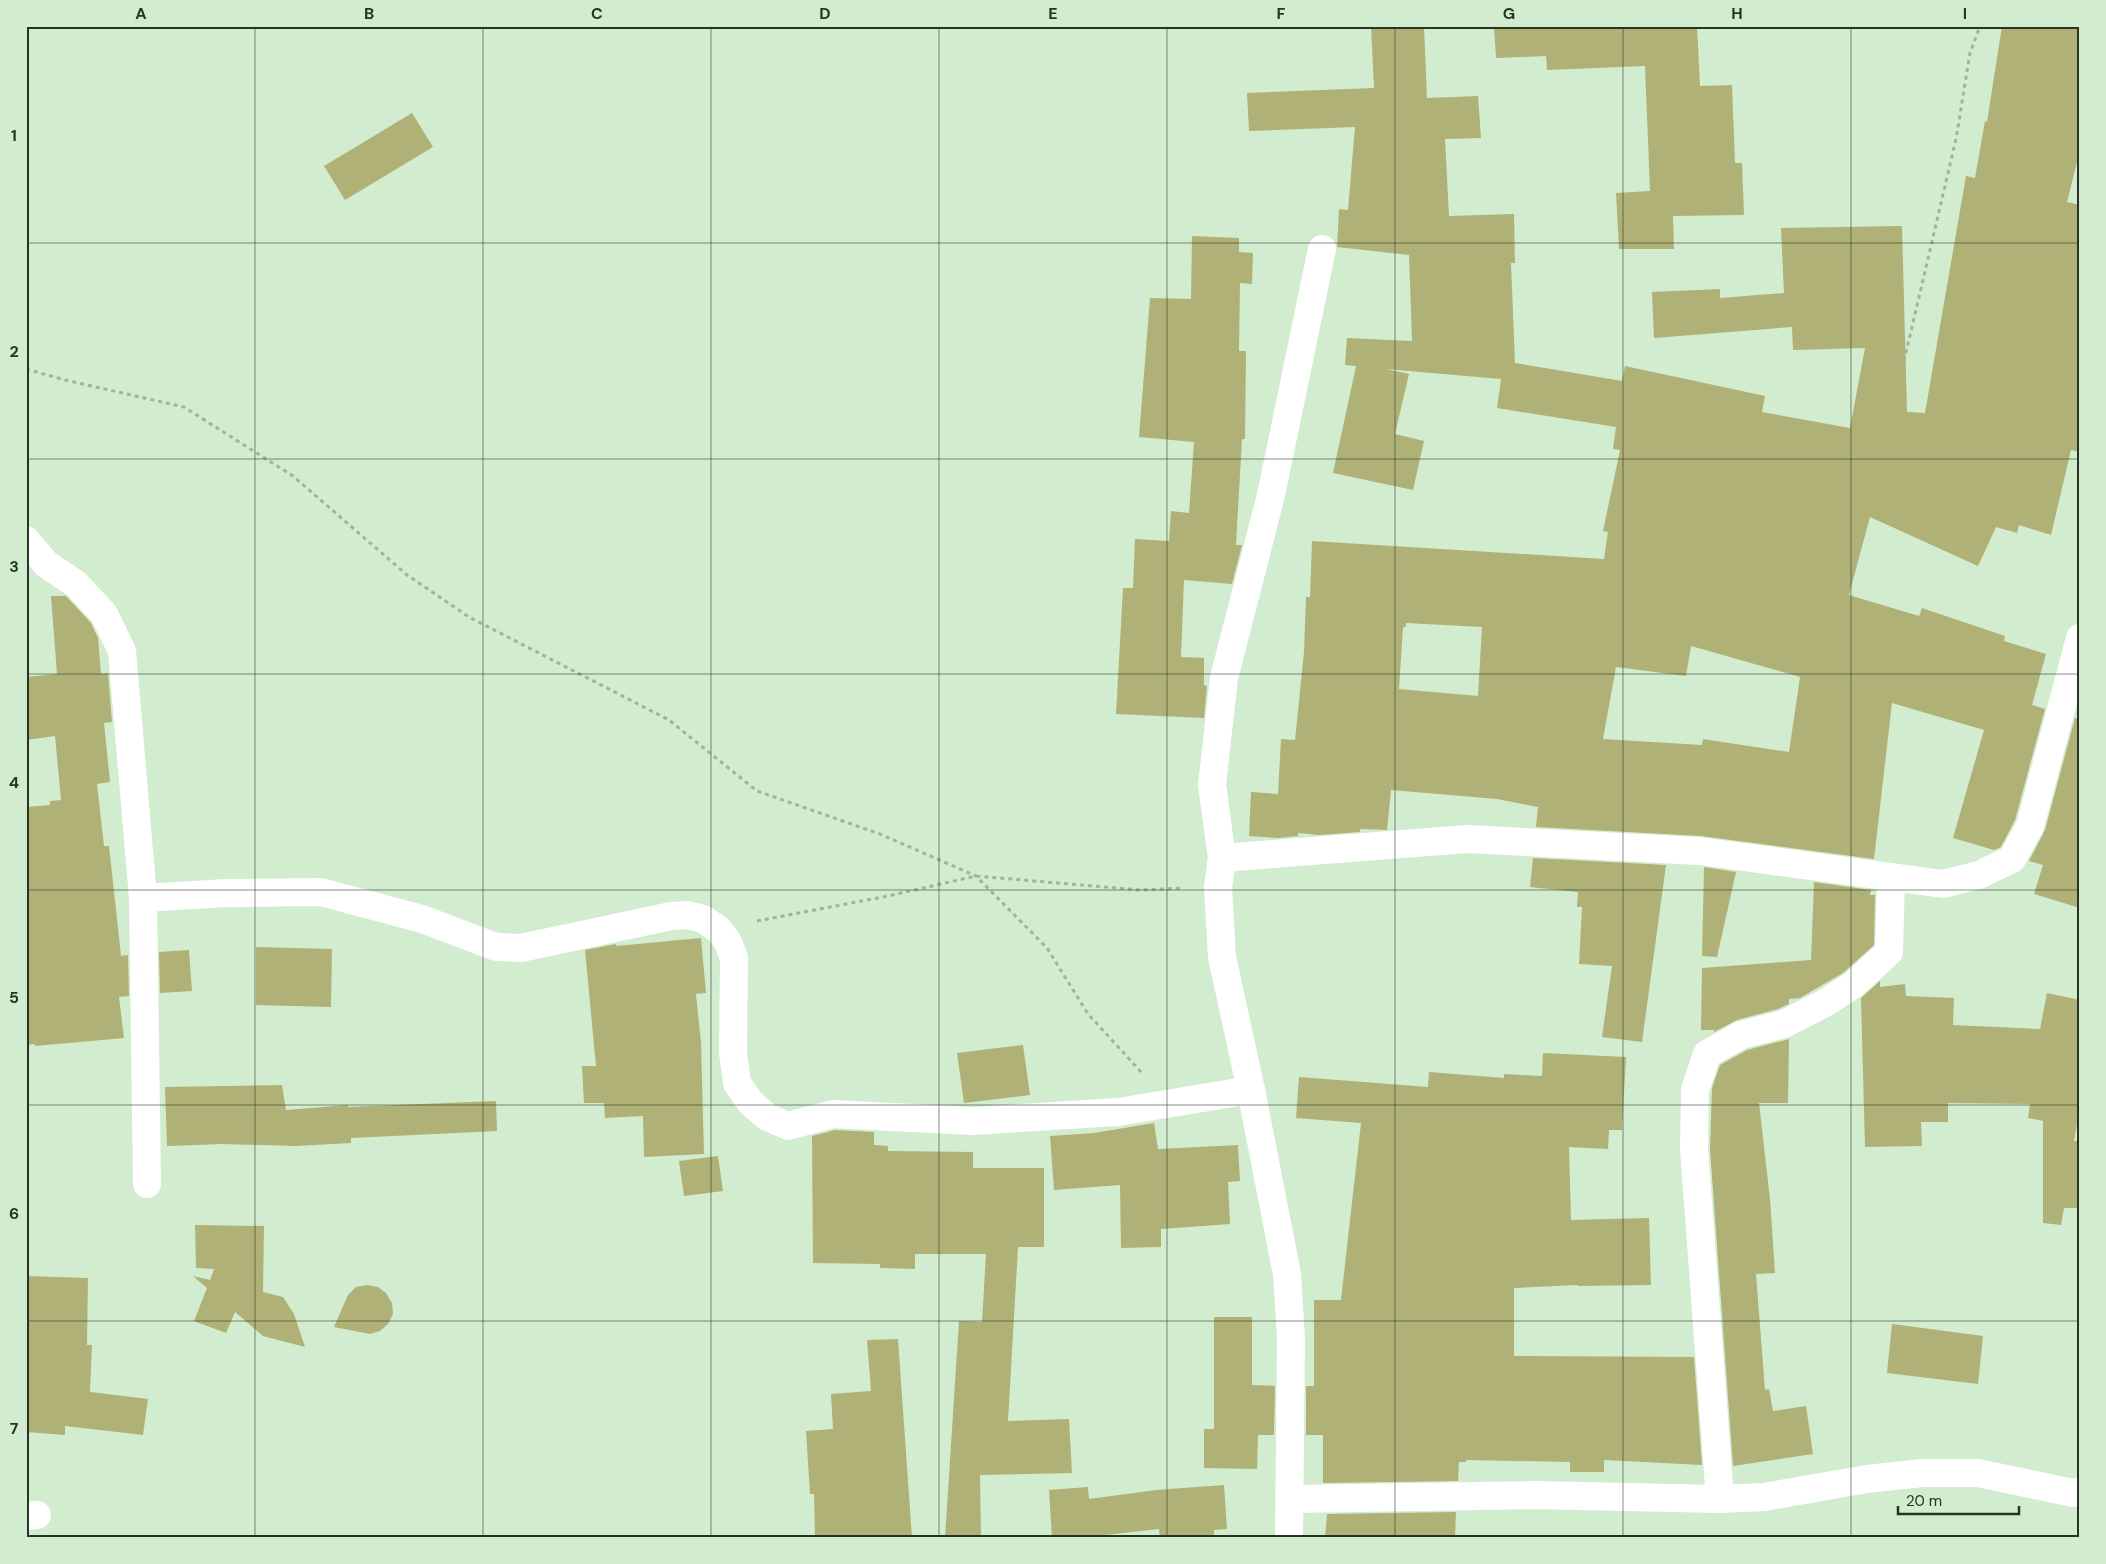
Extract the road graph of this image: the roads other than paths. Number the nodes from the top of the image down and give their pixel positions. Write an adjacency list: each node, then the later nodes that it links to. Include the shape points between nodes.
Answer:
1 (1322, 249): 4 (street, via 1270,495 1224,678 1212,785)
2 (26, 540): 6 (street, via 46,564 76,584 104,614 122,651)
3 (2080, 638): 5 (street, via 2030,826 2012,859 1979,875 1943,884)
4 (1222, 858): 5 (street, via 1467,839 1699,851); 7 (street, via 1218,887 1222,957)
5 (1891, 877): 11 (street, via 1889,952 1853,985 1825,1003 1784,1024 1741,1035 1707,1054 1695,1090 1694,1149)
6 (143, 898): 7 (street, via 321,892 422,919 496,947 521,948 671,916 688,915 704,919 718,929 734,958 733,1053 737,1083 750,1102 767,1117 788,1126 833,1114 972,1121 1118,1112); 8 (street)
7 (1250, 1090): 10 (street, via 1287,1274 1291,1338)
8 (147, 1184)
9 (2078, 1495): 11 (street, via 1978,1472 1922,1473 1764,1497)
10 (1290, 1499): 11 (street, via 1534,1494); 12 (street)
11 (1720, 1499)
12 (1289, 1538)

